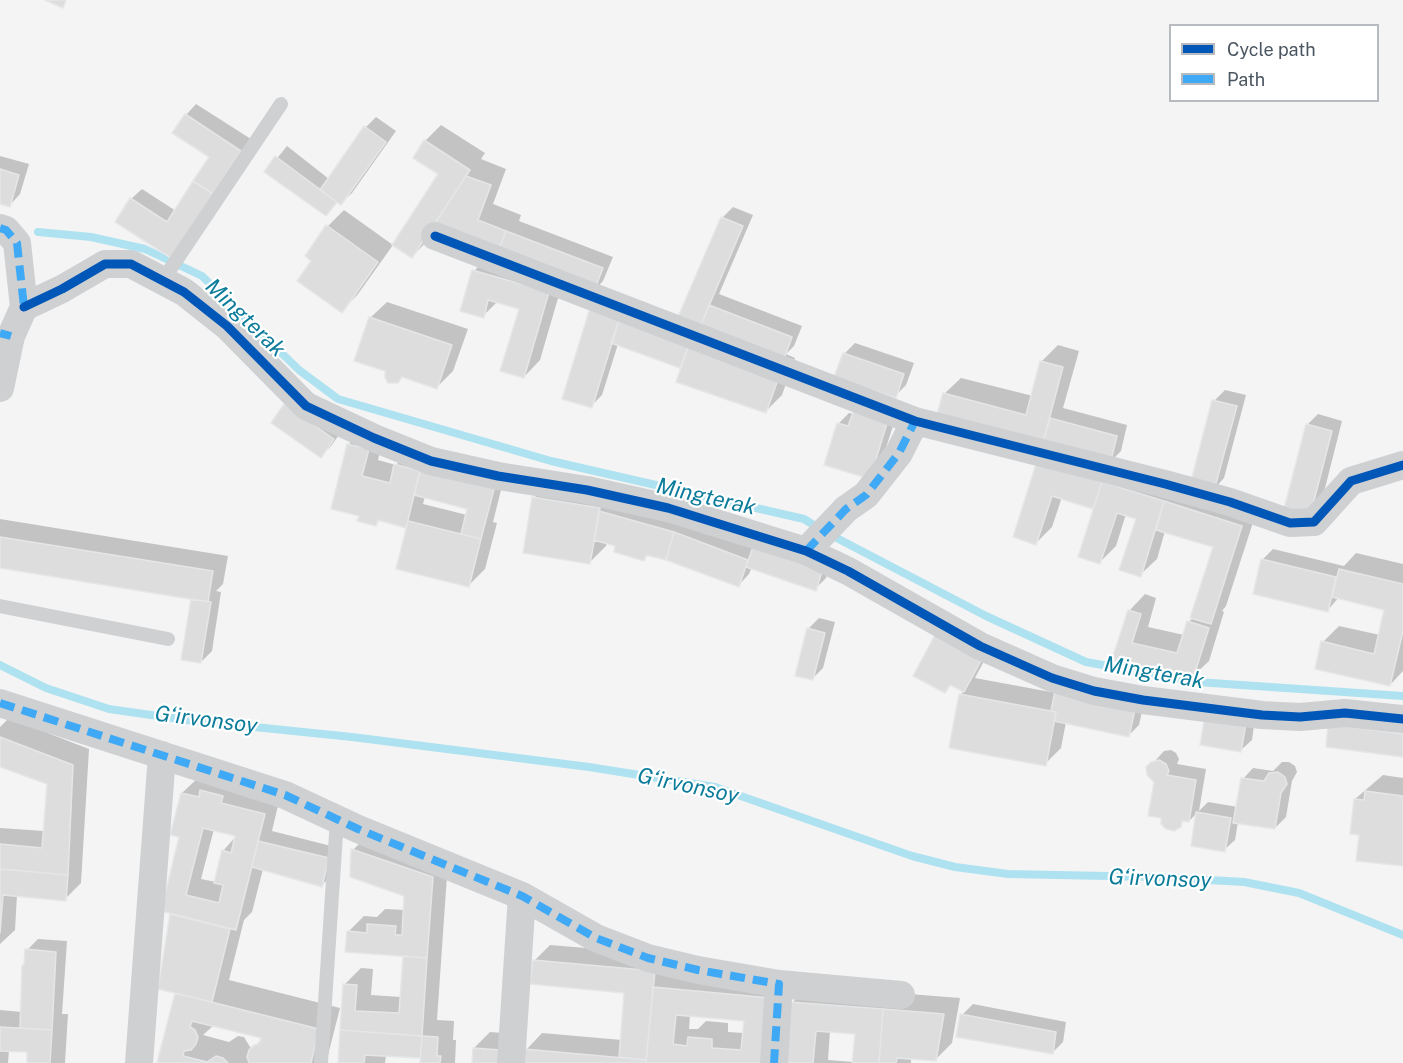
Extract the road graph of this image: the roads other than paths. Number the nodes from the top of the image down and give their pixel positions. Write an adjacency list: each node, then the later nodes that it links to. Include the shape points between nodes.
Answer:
1 (281, 104): 4 (lane)
2 (9, 236): 5 (street)
3 (435, 236): 8 (street)
4 (163, 280): 5 (street, via 131,264 105,264); 10 (street, via 227,326 306,406 374,438 432,461 668,507)
5 (24, 307): 6 (street)
6 (6, 335): 7 (street)
7 (0, 388)
8 (915, 421): 9 (street, via 1165,484 1290,523 1314,522 1351,481); 10 (street, via 898,453 866,495 846,509)
9 (1403, 465)
10 (812, 544): 14 (street, via 848,571 980,646 1052,678 1094,691 1262,715 1345,713)
11 (0, 606): 12 (lane)
12 (168, 639)
13 (0, 703): 15 (street)
14 (1403, 719)
15 (162, 755): 16 (street, via 285,795); 20 (street)
16 (337, 819): 17 (street); 21 (lane)
17 (522, 896): 18 (street, via 596,938 648,958); 22 (street)
18 (779, 984): 19 (street); 23 (street)
19 (901, 995)
20 (139, 1063)
21 (321, 1063)
22 (511, 1063)
23 (774, 1063)

